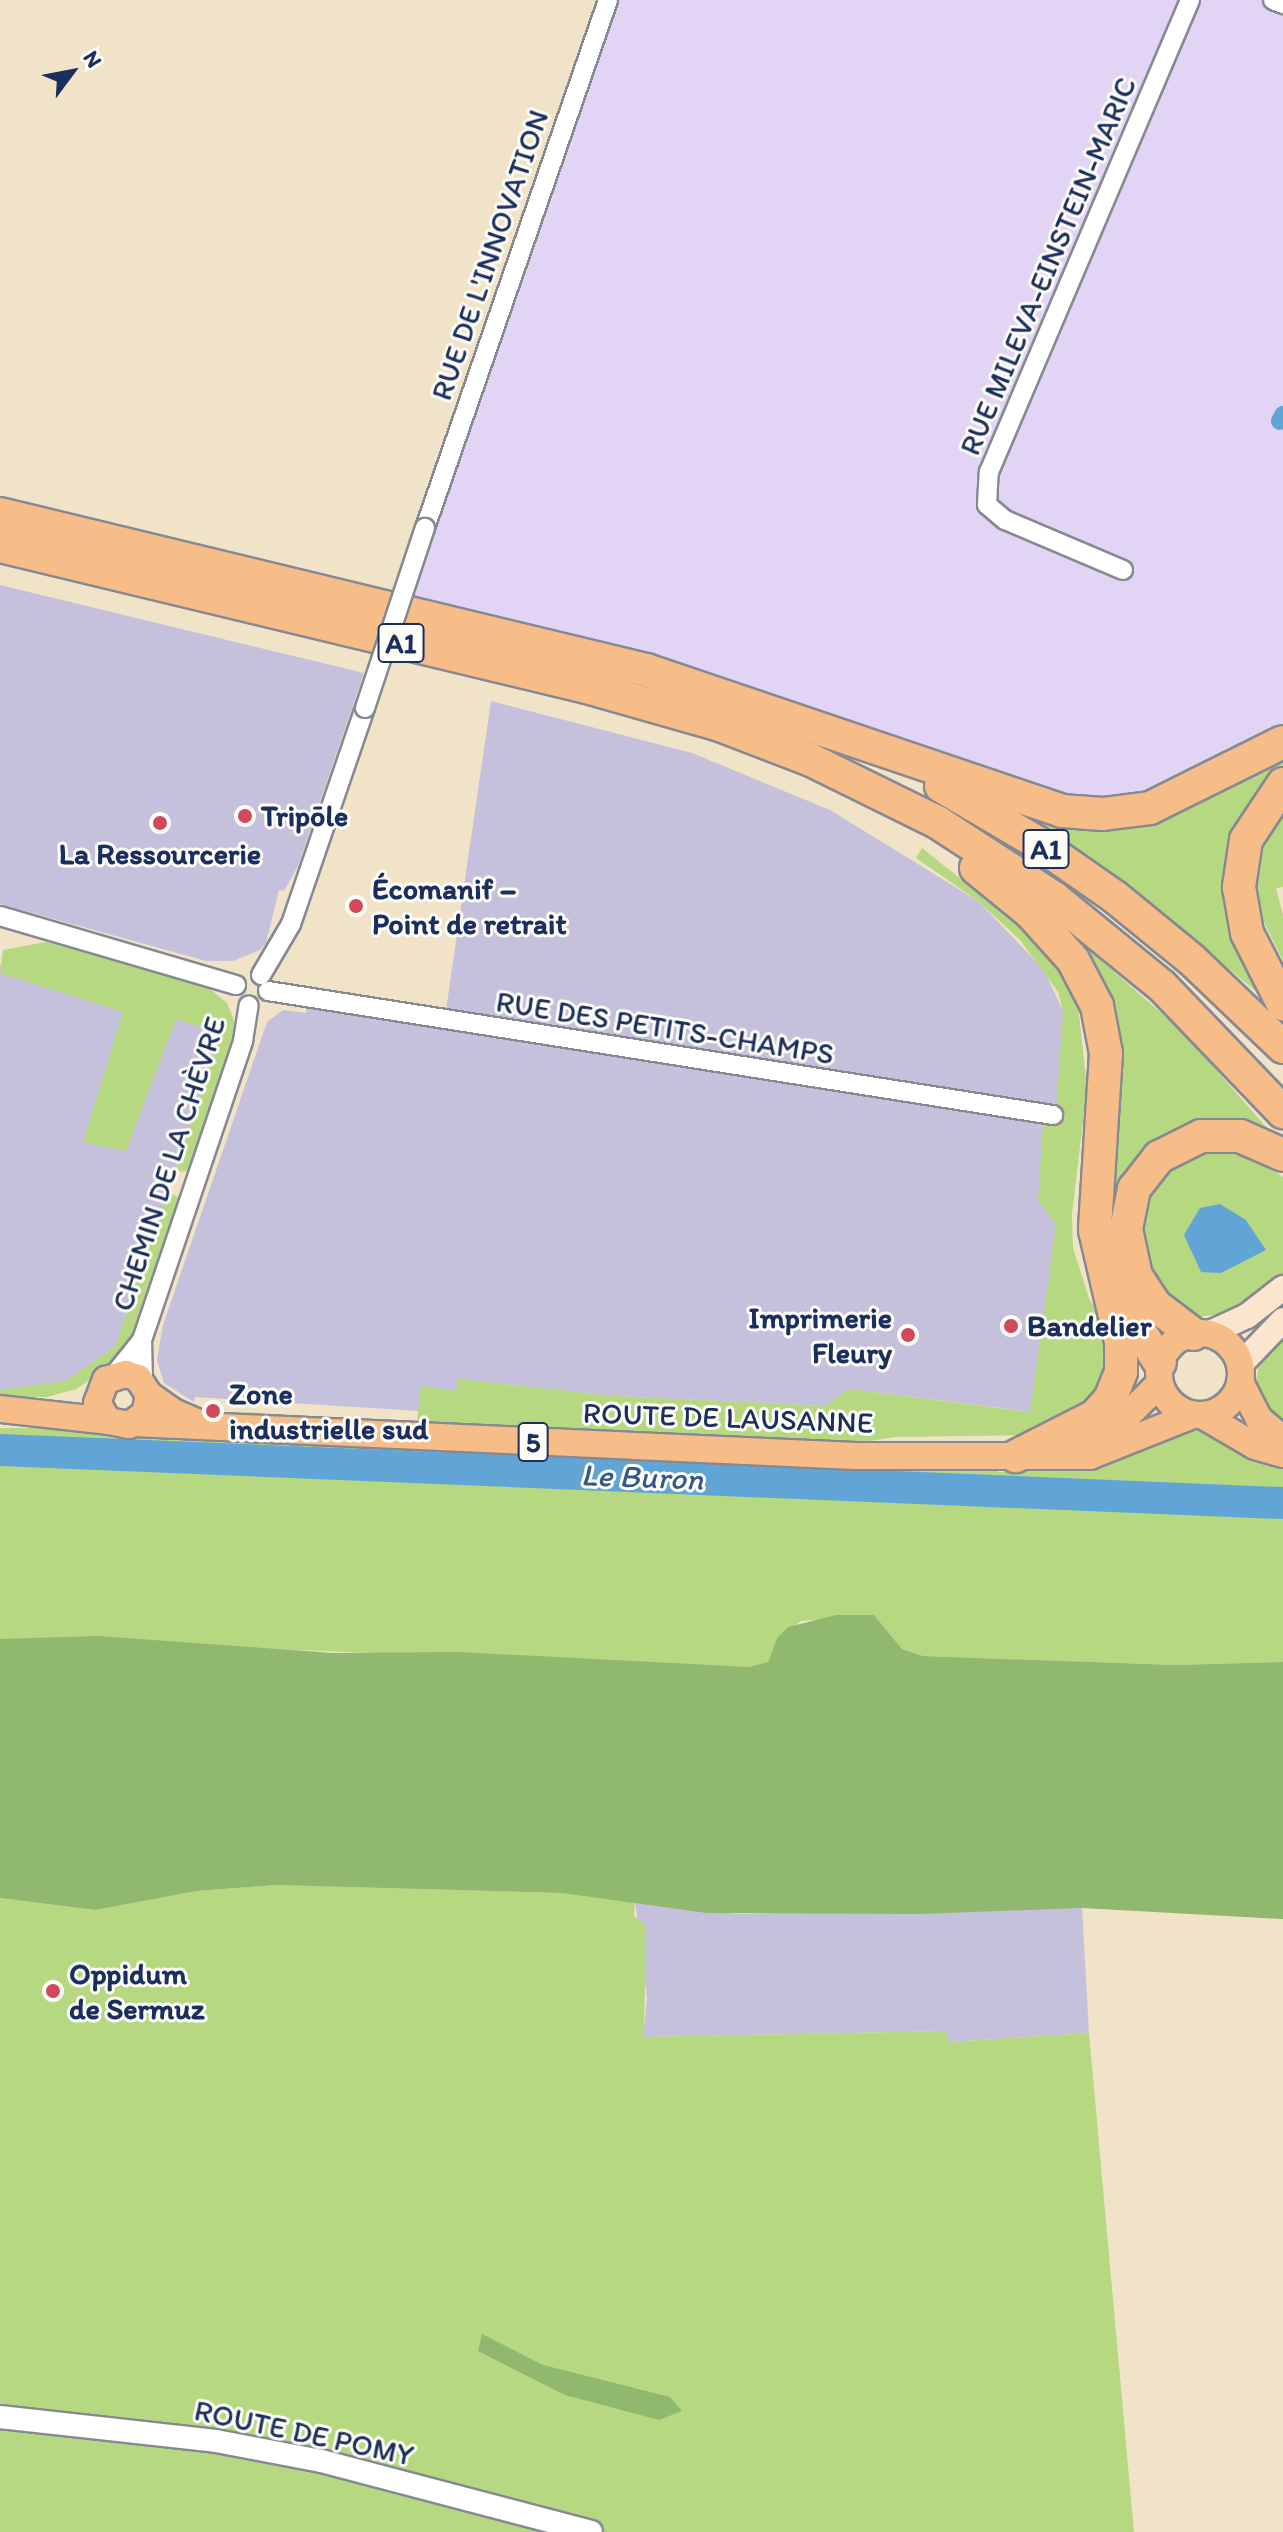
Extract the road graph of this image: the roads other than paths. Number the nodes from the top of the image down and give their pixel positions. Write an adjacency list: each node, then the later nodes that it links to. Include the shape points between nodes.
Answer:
1 (608, 0): 15 (street, RUE DE L'INNOVATION, bridge, via 287,933)
2 (1190, 0): 9 (street, RUE MILEVA-EINSTEIN-MARIC, via 989,472 987,505 1005,520)
3 (1273, 0): 4 (street)
4 (1283, 4)
5 (0, 496): 7 (highway)
6 (0, 514): 7 (highway, A1)
7 (122, 545): 10 (highway, A1, via 588,654)
8 (0, 546): 12 (highway, A1, via 587,687 694,717)
9 (1123, 570)
10 (770, 710): 11 (highway, via 1047,807 1083,814 1119,814 1164,803); 19 (highway, A1, via 910,770 1036,842 1146,921)
11 (1283, 742)
12 (798, 755): 20 (highway, A1, via 937,822 1054,898 1181,1003); 23 (highway, via 988,876 1048,930 1078,967 1097,1006 1106,1053)
13 (1283, 784): 17 (highway, via 1246,840 1239,887 1247,933)
14 (0, 916): 16 (street)
15 (265, 983): 16 (street, via 249,972); 18 (street, via 262,1003); 21 (street, RUE DES PETITS-CHAMPS)
16 (236, 985): 18 (street, via 238,998)
17 (1283, 1004)
18 (249, 1005): 27 (street, CHEMIN DE LA CHÈVRE, via 243,1041)
19 (1283, 1047)
20 (1283, 1112)
21 (1053, 1115)
22 (1283, 1155): 26 (highway, via 1240,1136 1201,1136 1165,1152 1138,1182 1126,1229 1133,1268 1155,1305)
23 (1097, 1255): 28 (highway); 39 (highway, via 1121,1342 1119,1382 1095,1416)
24 (1283, 1288): 26 (main road, via 1247,1316)
25 (1283, 1320): 29 (main road)
26 (1200, 1334): 28 (main road, via 1170,1346); 29 (main road, via 1231,1347)
27 (142, 1340): 30 (street, CHEMIN DE LA CHÈVRE); 31 (street, CHEMIN DE LA CHÈVRE)
28 (1160, 1373): 33 (main road, via 1171,1404); 38 (main road, ROUTE DE LAUSANNE / 5, via 1118,1425)
29 (1240, 1374): 33 (main road, via 1230,1403); 36 (main road, via 1259,1419)
30 (108, 1379): 31 (main road, via 126,1374); 32 (main road, ROUTE DE LAUSANNE / 5, via 71,1398); 34 (main road, via 97,1403)
31 (146, 1389): 34 (main road, via 145,1414); 35 (main road, ROUTE DE LAUSANNE / 5, via 180,1417)
32 (0, 1409): 34 (main road, ROUTE DE LAUSANNE / 5)
33 (1198, 1415): 37 (main road, via 1255,1446); 38 (main road, ROUTE DE LAUSANNE / 5, via 1109,1453)
34 (121, 1422): 35 (main road, ROUTE DE LAUSANNE / 5)
35 (212, 1426): 39 (main road, ROUTE DE LAUSANNE / 5, via 825,1455)
36 (1283, 1439)
37 (1283, 1454)
38 (1050, 1455): 39 (main road, ROUTE DE LAUSANNE / 5)
39 (1016, 1456)
40 (0, 2417): 41 (street, ROUTE DE POMY, via 216,2441 306,2458)
41 (591, 2532)

